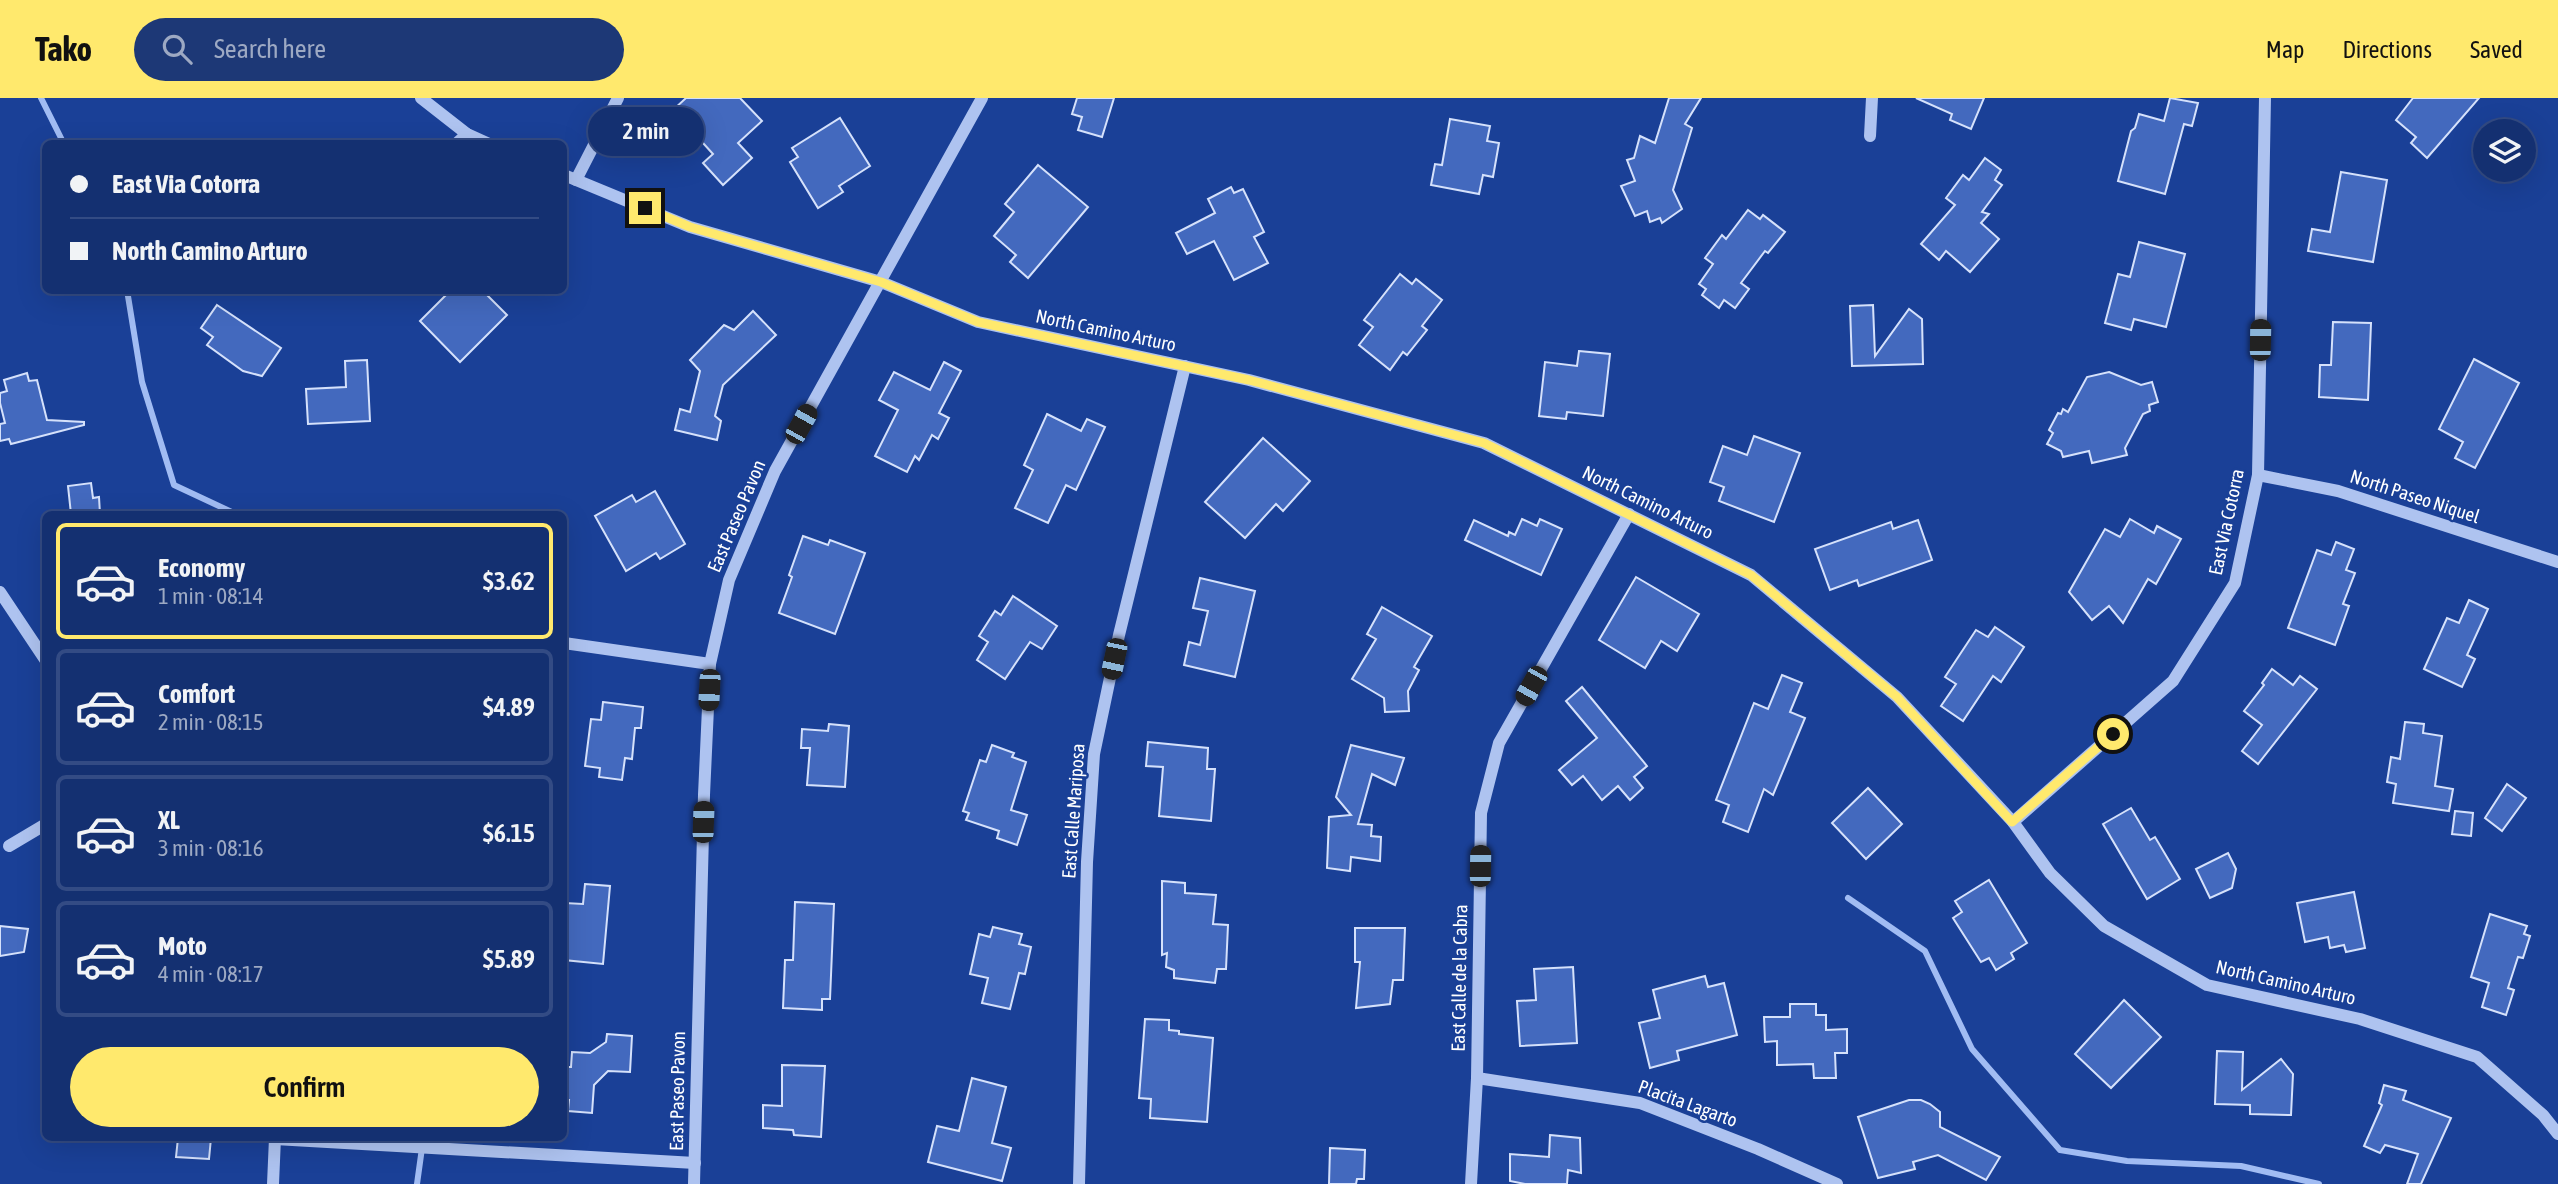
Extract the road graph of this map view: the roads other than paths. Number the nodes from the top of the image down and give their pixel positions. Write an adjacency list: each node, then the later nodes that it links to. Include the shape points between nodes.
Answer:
1 (421, 98): 6 (street)
2 (618, 98): 11 (street)
3 (982, 98): 12 (street, East Paseo Pavon)
4 (1872, 98): 7 (street)
5 (2265, 98): 14 (street, East Via Cotorra)
6 (467, 134): 8 (street); 9 (street)
7 (1870, 136)
8 (460, 140)
9 (480, 140)
10 (567, 176): 11 (street, North Camino Arturo)
11 (576, 180): 12 (street, North Camino Arturo, via 690,227)
12 (881, 282): 13 (street, North Camino Arturo, via 978,322); 20 (street, East Paseo Pavon, via 775,471 729,580)
13 (1185, 366): 15 (street, North Camino Arturo, via 1484,443); 31 (street, East Calle Mariposa, via 1094,754)
14 (2258, 475): 16 (street, North Paseo Niquel, via 2338,491); 21 (street, East Via Cotorra, via 2235,583 2173,681)
15 (1629, 514): 21 (street, North Camino Arturo, via 1751,575 1897,697); 24 (street, East Calle de la Cabra, via 1499,743 1482,813)
16 (2558, 562)
17 (0, 592): 19 (street)
18 (567, 643): 20 (street)
19 (42, 654)
20 (710, 664): 28 (street, East Paseo Pavon)
21 (2012, 822): 25 (street, North Camino Arturo, via 2050,873 2104,926 2207,985 2360,1019 2477,1058 2543,1115)
22 (42, 826): 23 (street)
23 (9, 846)
24 (1477, 1079): 32 (street, East Calle de la Cabra); 33 (street, Placita Lagarto, via 1640,1103)
25 (2558, 1134)
26 (275, 1141): 29 (street)
27 (325, 1141): 28 (street)
28 (695, 1163): 30 (street, East Paseo Pavon)
29 (273, 1184)
30 (694, 1184)
31 (1079, 1184)
32 (1471, 1184)
33 (1837, 1184)

